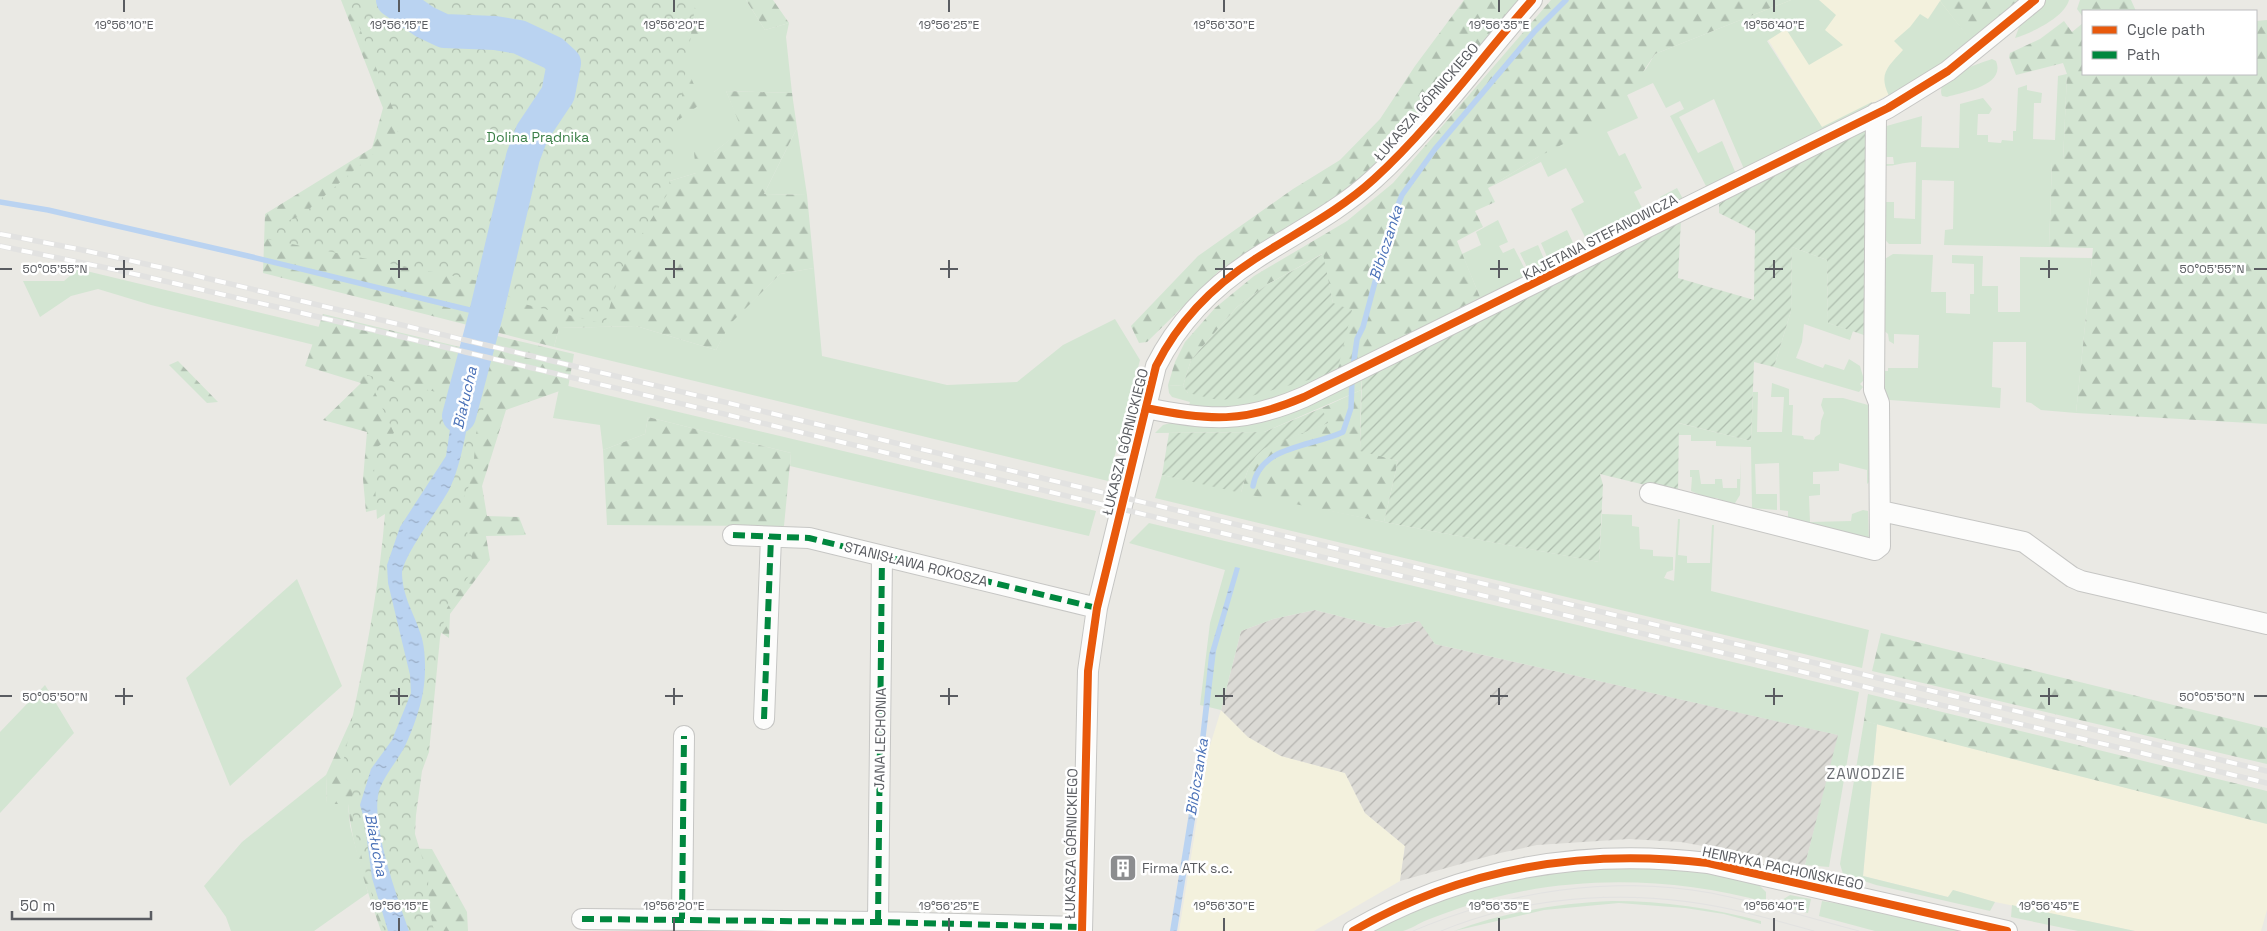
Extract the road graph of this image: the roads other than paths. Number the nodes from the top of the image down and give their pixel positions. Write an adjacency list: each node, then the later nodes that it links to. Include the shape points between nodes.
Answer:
1 (1532, 0): 4 (street, ŁUKASZA GÓRNICKIEGO, via 1414,139 1374,179 1342,206 1253,260 1190,314 1168,342 1156,366)
2 (2034, 0): 3 (street, KAJETANA STEFANOWICZA, via 1948,71)
3 (1876, 114): 4 (street, KAJETANA STEFANOWICZA, via 1364,369 1272,410 1225,419 1184,416); 6 (street, via 1874,390 1879,403)
4 (1146, 408): 10 (street, ŁUKASZA GÓRNICKIEGO)
5 (1650, 493): 6 (street, via 1875,550 1882,542)
6 (1881, 510): 11 (street, via 2024,542 2081,581)
7 (733, 536): 8 (street, STANISŁAWA ROKOSZA)
8 (771, 537): 9 (street, STANISŁAWA ROKOSZA, via 809,538); 12 (street)
9 (882, 556): 10 (street, STANISŁAWA ROKOSZA); 16 (street, JANA LECHONIA)
10 (1097, 608): 17 (street, ŁUKASZA GÓRNICKIEGO, via 1088,671)
11 (2267, 624)
12 (764, 719)
13 (684, 736): 15 (street)
14 (582, 919): 15 (street)
15 (682, 919): 16 (street)
16 (878, 922): 17 (street)
17 (1082, 929)
18 (1353, 931): 19 (street, HENRYKA PACHOŃSKIEGO, via 1413,900 1469,880 1541,864 1617,857 1708,863)
19 (2007, 931)

